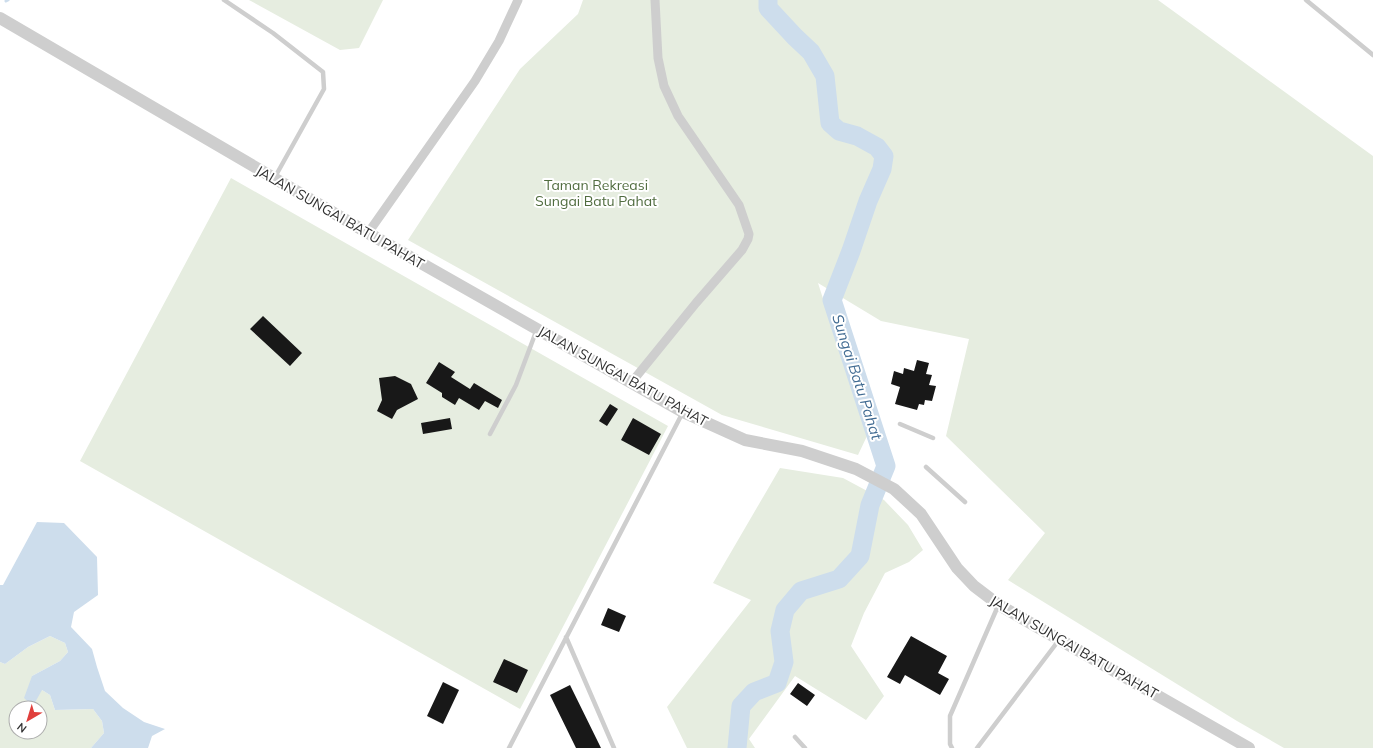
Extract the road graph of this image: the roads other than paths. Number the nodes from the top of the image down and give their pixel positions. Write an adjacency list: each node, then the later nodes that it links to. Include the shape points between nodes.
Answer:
1 (224, 0): 7 (lane, via 273,33 323,72 324,89)
2 (518, 0): 8 (street, via 499,41 475,81)
3 (655, 0): 10 (street, via 658,58 664,86 678,116 739,205 749,234 742,250)
4 (1306, 0): 6 (lane)
5 (0, 18): 7 (street, JALAN SUNGAI BATU PAHAT)
6 (1373, 55)
7 (275, 179): 8 (street, JALAN SUNGAI BATU PAHAT)
8 (368, 233): 9 (street, JALAN SUNGAI BATU PAHAT)
9 (537, 329): 10 (street, JALAN SUNGAI BATU PAHAT); 13 (lane, via 516,385)
10 (632, 383): 11 (street, JALAN SUNGAI BATU PAHAT)
11 (683, 412): 17 (street, JALAN SUNGAI BATU PAHAT, via 745,440 802,450 856,469 894,489 921,514 957,568 974,586); 18 (lane)
12 (900, 424): 14 (lane)
13 (490, 434)
14 (932, 438)
15 (926, 467): 16 (lane)
16 (966, 502)
17 (999, 605): 19 (street, JALAN SUNGAI BATU PAHAT); 24 (lane, via 950,716)
18 (566, 637): 21 (lane); 22 (lane)
19 (1060, 639): 25 (lane); 26 (street, JALAN SUNGAI BATU PAHAT)
20 (795, 737): 23 (lane)
21 (509, 748)
22 (614, 748)
23 (805, 748)
24 (952, 748)
25 (976, 748)
26 (1249, 748)

